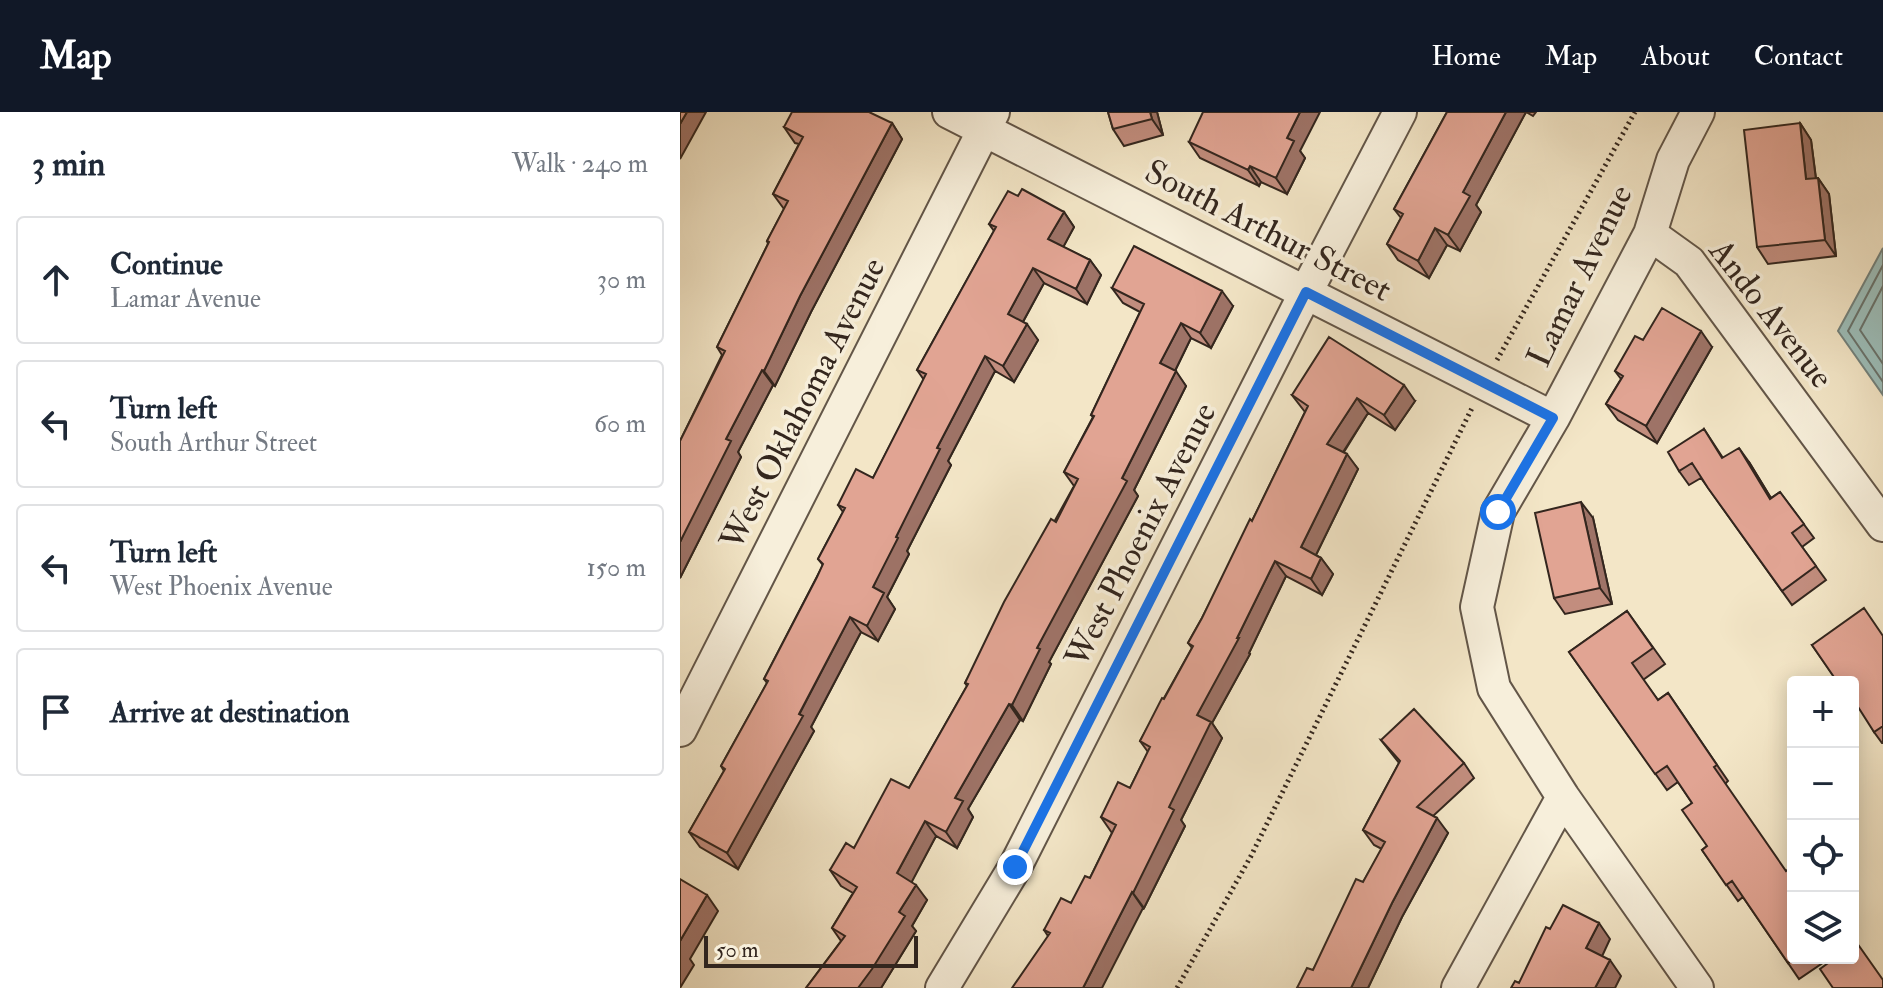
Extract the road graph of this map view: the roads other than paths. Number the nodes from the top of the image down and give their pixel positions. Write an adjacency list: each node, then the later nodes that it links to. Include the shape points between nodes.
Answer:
1 (949, 112): 4 (street, South Arthur Street)
2 (1400, 112): 6 (street, West Phoenix Avenue)
3 (1698, 112): 5 (street, Lamar Avenue, via 1673,160)
4 (988, 121): 6 (street, South Arthur Street); 9 (street, West Oklahoma Avenue)
5 (1650, 234): 7 (street, Lamar Avenue); 8 (street, Ando Avenue, via 1689,262)
6 (1306, 292): 7 (street, South Arthur Street); 11 (street, West Phoenix Avenue, via 1015,867)
7 (1553, 418): 10 (street, Lamar Avenue, via 1498,512 1477,607 1494,688)
8 (1883, 525)
9 (680, 730)
10 (1563, 797): 12 (street); 13 (street)
11 (942, 988)
12 (1458, 988)
13 (1697, 988)

